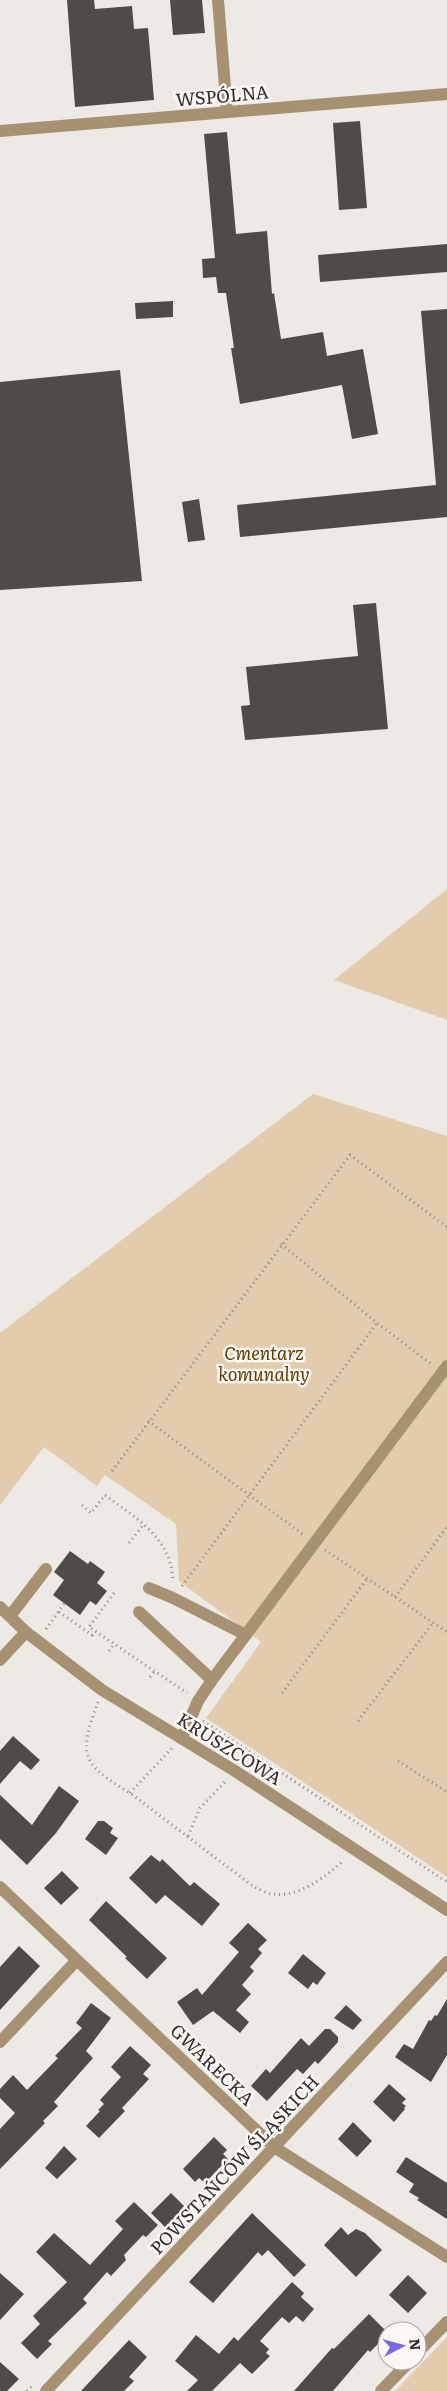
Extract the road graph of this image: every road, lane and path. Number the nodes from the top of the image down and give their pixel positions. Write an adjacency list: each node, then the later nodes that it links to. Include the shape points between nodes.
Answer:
1 (218, 0): 3 (street)
2 (447, 94): 3 (street, WSPÓLNA)
3 (227, 112): 4 (street, WSPÓLNA)
4 (0, 131)
5 (447, 1227): 6 (path, via 350,1155)
6 (281, 1244): 7 (path); 9 (path)
7 (376, 1323): 8 (path); 11 (path)
8 (445, 1370): 16 (street)
9 (148, 1421): 10 (path); 11 (path)
10 (112, 1471)
11 (249, 1496): 16 (path); 21 (path)
12 (82, 1505): 13 (path, via 91,1513 106,1495)
13 (144, 1524): 15 (path); 21 (path, via 170,1559)
14 (447, 1527): 22 (path)
15 (129, 1543)
16 (315, 1543): 18 (path); 33 (street)
17 (46, 1569): 27 (street)
18 (367, 1579): 22 (path); 41 (path)
19 (148, 1588): 21 (street)
20 (114, 1593): 29 (path, via 89,1627)
21 (173, 1598): 33 (street)
22 (395, 1598): 28 (path)
23 (64, 1604): 25 (path)
24 (0, 1607): 27 (street, KRUSZCOWA)
25 (59, 1612): 29 (path, via 92,1635); 31 (path)
26 (139, 1612): 39 (street)
27 (10, 1616): 30 (street, KRUSZCOWA)
28 (433, 1623): 32 (path); 44 (path)
29 (95, 1631): 34 (path)
30 (26, 1632): 36 (street); 40 (street, KRUSZCOWA)
31 (44, 1632)
32 (447, 1632)
33 (246, 1635): 39 (street)
34 (114, 1644): 35 (path); 37 (path)
35 (109, 1651)
36 (0, 1660)
37 (155, 1671): 38 (path); 42 (path)
38 (150, 1677)
39 (212, 1680): 42 (street)
40 (102, 1690): 45 (street, KRUSZCOWA); 49 (path, via 87,1732 85,1748 89,1762 108,1780)
41 (282, 1694)
42 (198, 1701): 43 (street)
43 (192, 1714): 45 (street); 52 (path)
44 (358, 1721)
45 (182, 1738): 47 (street, KRUSZCOWA); 49 (path)
46 (398, 1761): 48 (path)
47 (235, 1771): 50 (path, via 200,1808); 51 (street, KRUSZCOWA)
48 (447, 1792)
49 (130, 1793): 50 (path)
50 (188, 1836): 51 (path, via 254,1887 271,1894 289,1894 302,1888 332,1872)
51 (356, 1849): 54 (street, KRUSZCOWA)
52 (447, 1882)
53 (0, 1887): 55 (street, GWARECKA)
54 (447, 1910)
55 (78, 1960): 57 (street); 58 (street, GWARECKA)
56 (447, 1962): 58 (street, POWSTAŃCÓW ŚLĄSKICH)
57 (0, 2042)
58 (274, 2146): 59 (street, GWARECKA); 65 (street, POWSTAŃCÓW ŚLĄSKICH)
59 (447, 2257)
60 (447, 2322): 61 (street)
61 (427, 2343)
62 (400, 2371): 66 (street)
63 (34, 2384): 64 (path)
64 (27, 2391)
65 (46, 2391)
66 (381, 2391)

